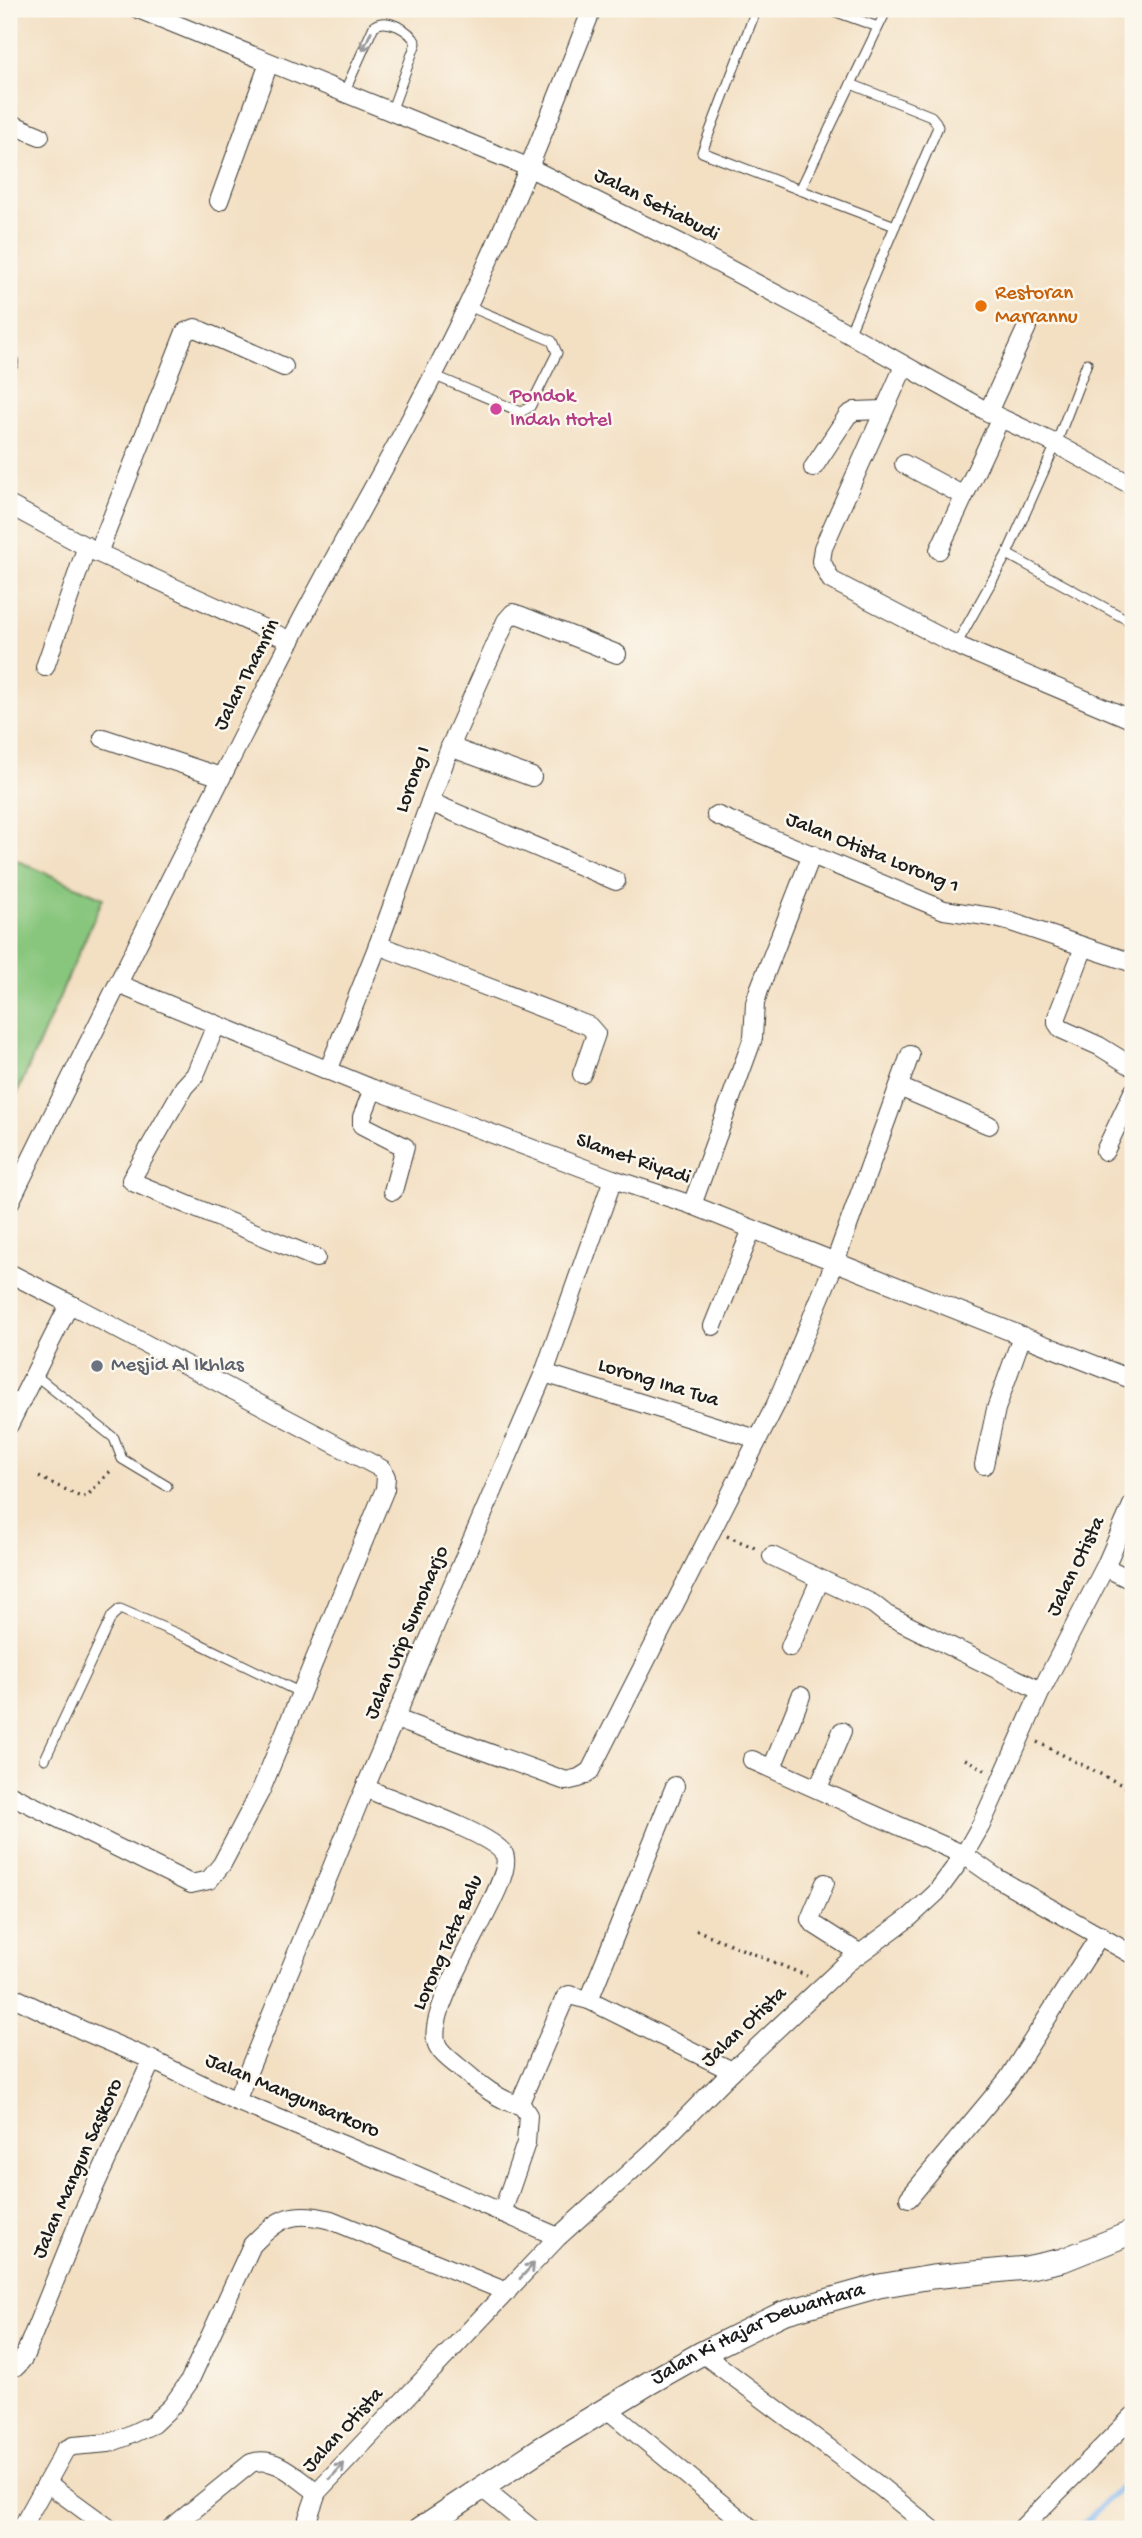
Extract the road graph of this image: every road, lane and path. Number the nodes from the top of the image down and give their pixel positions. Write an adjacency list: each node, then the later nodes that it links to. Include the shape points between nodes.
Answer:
1 (138, 9): 8 (street, Jalan Setiabudi)
2 (592, 9): 14 (street, Jalan Thamrin)
3 (755, 9): 4 (lane); 15 (lane, via 702,152)
4 (769, 9)
5 (828, 9): 7 (lane)
6 (887, 9): 7 (lane)
7 (878, 27): 9 (lane)
8 (269, 63): 10 (street, Jalan Setiabudi); 16 (street)
9 (851, 84): 15 (lane); 17 (lane, via 936,122)
10 (344, 93): 11 (street, Jalan Setiabudi); 11 (lane, one-way to 10, via 416,43 407,31 380,22 374,26)
11 (391, 112): 14 (street, Jalan Setiabudi)
12 (9, 123): 13 (street)
13 (40, 136)
14 (530, 168): 18 (street, Jalan Thamrin); 20 (street, Jalan Setiabudi)
15 (800, 190): 17 (lane)
16 (219, 201)
17 (895, 226): 20 (lane)
18 (468, 306): 24 (street, Jalan Thamrin); 24 (lane, via 552,341 557,353 530,407 521,412)
19 (1027, 327): 26 (street)
20 (849, 334): 22 (street, Jalan Setiabudi)
21 (1087, 363): 27 (lane)
22 (904, 366): 25 (street); 26 (street, Jalan Setiabudi)
23 (284, 367): 33 (street, via 195,328 185,332)
24 (433, 375): 37 (street, Jalan Thamrin)
25 (883, 410): 29 (street, via 848,415); 38 (street, via 822,548 821,561 831,580)
26 (994, 415): 27 (street, Jalan Setiabudi); 31 (street)
27 (1056, 444): 30 (street, Jalan Setiabudi); 35 (lane)
28 (904, 464): 31 (street)
29 (813, 468)
30 (1133, 486)
31 (964, 496): 34 (street)
32 (9, 505): 33 (street)
33 (93, 550): 37 (street); 40 (street)
34 (939, 550)
35 (1007, 554): 36 (lane); 38 (lane)
36 (1133, 623)
37 (291, 641): 44 (street, Jalan Thamrin)
38 (956, 645): 41 (street)
39 (617, 654): 43 (street, Lorong I, via 513,613)
40 (44, 667)
41 (1133, 720)
42 (103, 738): 44 (street)
43 (450, 747): 45 (street); 46 (street, Lorong I)
44 (221, 777): 53 (street, Jalan Thamrin)
45 (531, 778)
46 (430, 802): 49 (street); 50 (street, Lorong I)
47 (716, 815): 48 (street, Jalan Otista Lorong 1)
48 (812, 854): 51 (street, Jalan Otista Lorong 1, via 944,910 1001,919); 67 (street, via 759,990 753,1038)
49 (616, 881)
50 (378, 945): 57 (street, Lorong I); 58 (street, via 589,1026 596,1034)
51 (1084, 947): 52 (street, Jalan Otista Lorong 1); 56 (street, via 1057,1023)
52 (1133, 964)
53 (118, 984): 54 (street, Slamet Riyadi); 66 (street, Jalan Thamrin)
54 (216, 1025): 57 (street, Slamet Riyadi); 69 (street, via 195,1075 131,1180)
55 (910, 1055): 59 (street)
56 (1133, 1067)
57 (328, 1071): 60 (street, Slamet Riyadi)
58 (582, 1074)
59 (899, 1087): 62 (street); 70 (street)
60 (373, 1089): 64 (street, Slamet Riyadi); 65 (street, via 362,1125 405,1147)
61 (1133, 1092): 63 (street)
62 (989, 1125)
63 (1105, 1151)
64 (613, 1179): 67 (street, Slamet Riyadi); 75 (street, Jalan Urip Sumoharjo)
65 (393, 1191)
66 (9, 1205)
67 (692, 1205): 68 (street, Slamet Riyadi)
68 (752, 1229): 70 (street, Slamet Riyadi); 73 (street)
69 (316, 1258)
70 (835, 1262): 74 (street, Slamet Riyadi); 79 (street)
71 (9, 1273): 72 (street)
72 (74, 1306): 76 (street, via 68,1307); 92 (street, via 382,1469 385,1489)
73 (713, 1326)
74 (1022, 1336): 77 (street, Slamet Riyadi); 81 (street, via 996,1409)
75 (544, 1373): 79 (street, Lorong Ina Tua); 94 (street, Jalan Urip Sumoharjo)
76 (34, 1375): 78 (street); 80 (lane, via 114,1438)
77 (1133, 1380)
78 (9, 1425)
79 (757, 1439): 85 (street)
80 (122, 1459): 82 (path, via 87,1496); 83 (lane)
81 (984, 1465)
82 (39, 1477)
83 (167, 1486)
84 (1133, 1503): 87 (street, Jalan Otista)
85 (713, 1529): 86 (path); 94 (street, via 587,1774 566,1781)
86 (772, 1556): 88 (street)
87 (1105, 1567): 89 (street); 91 (street, Jalan Otista)
88 (820, 1580): 90 (street); 91 (street)
89 (1133, 1581)
90 (790, 1647)
91 (1041, 1691): 96 (street, Jalan Otista)
92 (301, 1693): 97 (lane, via 120,1609 112,1616); 106 (street, via 261,1790 209,1880 191,1884)
93 (801, 1696): 100 (street)
94 (396, 1718): 103 (street, Jalan Urip Sumoharjo)
95 (842, 1731): 104 (street)
96 (1023, 1735): 101 (street, Jalan Otista); 105 (path)
97 (45, 1759)
98 (965, 1759): 101 (path)
99 (752, 1760): 100 (street)
100 (772, 1768): 104 (street)
101 (1002, 1780): 107 (street, Jalan Otista)
102 (675, 1786): 115 (street)
103 (365, 1788): 118 (street, Jalan Urip Sumoharjo); 119 (street, Lorong Tata Balu, via 464,1829 493,1844 506,1857 500,1882 438,2018 436,2036 439,2048 470,2077)
104 (818, 1788): 107 (street)
105 (1132, 1790)
106 (9, 1794)
107 (964, 1855): 110 (street); 111 (street, Jalan Otista, via 936,1893)
108 (825, 1883): 111 (street, via 810,1919)
109 (696, 1930): 113 (path)
110 (1100, 1935): 112 (street); 120 (street, via 1008,2079)
111 (859, 1953): 113 (street, Jalan Otista)
112 (1133, 1955)
113 (825, 1984): 117 (street, Jalan Otista)
114 (9, 1995): 116 (street, Jalan Mangunsarkoro)
115 (589, 2000): 117 (street); 119 (street, via 565,1998)
116 (152, 2060): 118 (street, Jalan Mangunsarkoro); 126 (street, Jalan Mangun Saskoro, via 24,2357 17,2366)
117 (732, 2071): 123 (street, Jalan Otista)
118 (236, 2101): 121 (street, Jalan Mangunsarkoro)
119 (520, 2104): 121 (street, via 528,2118 526,2143)
120 (909, 2198)
121 (502, 2213): 123 (street, Jalan Mangunsarkoro)
122 (1133, 2232): 125 (street, Jalan Ki Hajar Dewantara, via 1063,2260 1026,2268 932,2277 841,2295 783,2313)
123 (558, 2237): 124 (street, Jalan Otista, one-way to 123)
124 (507, 2292): 129 (street, via 331,2220 312,2215 282,2219 252,2245 189,2382 172,2406 153,2424 125,2437 69,2447); 131 (street, Jalan Otista, one-way to 124)
125 (702, 2353): 127 (street, Jalan Ki Hajar Dewantara); 139 (street)
126 (9, 2367)
127 (607, 2410): 130 (street, Jalan Ki Hajar Dewantara); 138 (street)
128 (1133, 2416): 140 (street)
129 (47, 2483): 132 (street); 133 (street)
130 (481, 2487): 136 (street, Jalan Ki Hajar Dewantara); 137 (street)
131 (317, 2492): 134 (street, via 281,2466 260,2460); 135 (street, Jalan Otista, via 308,2518)
132 (21, 2529)
133 (110, 2529)
134 (170, 2529)
135 (312, 2529)
136 (420, 2529)
137 (532, 2529)
138 (752, 2529)
139 (932, 2529)
140 (1021, 2529)

